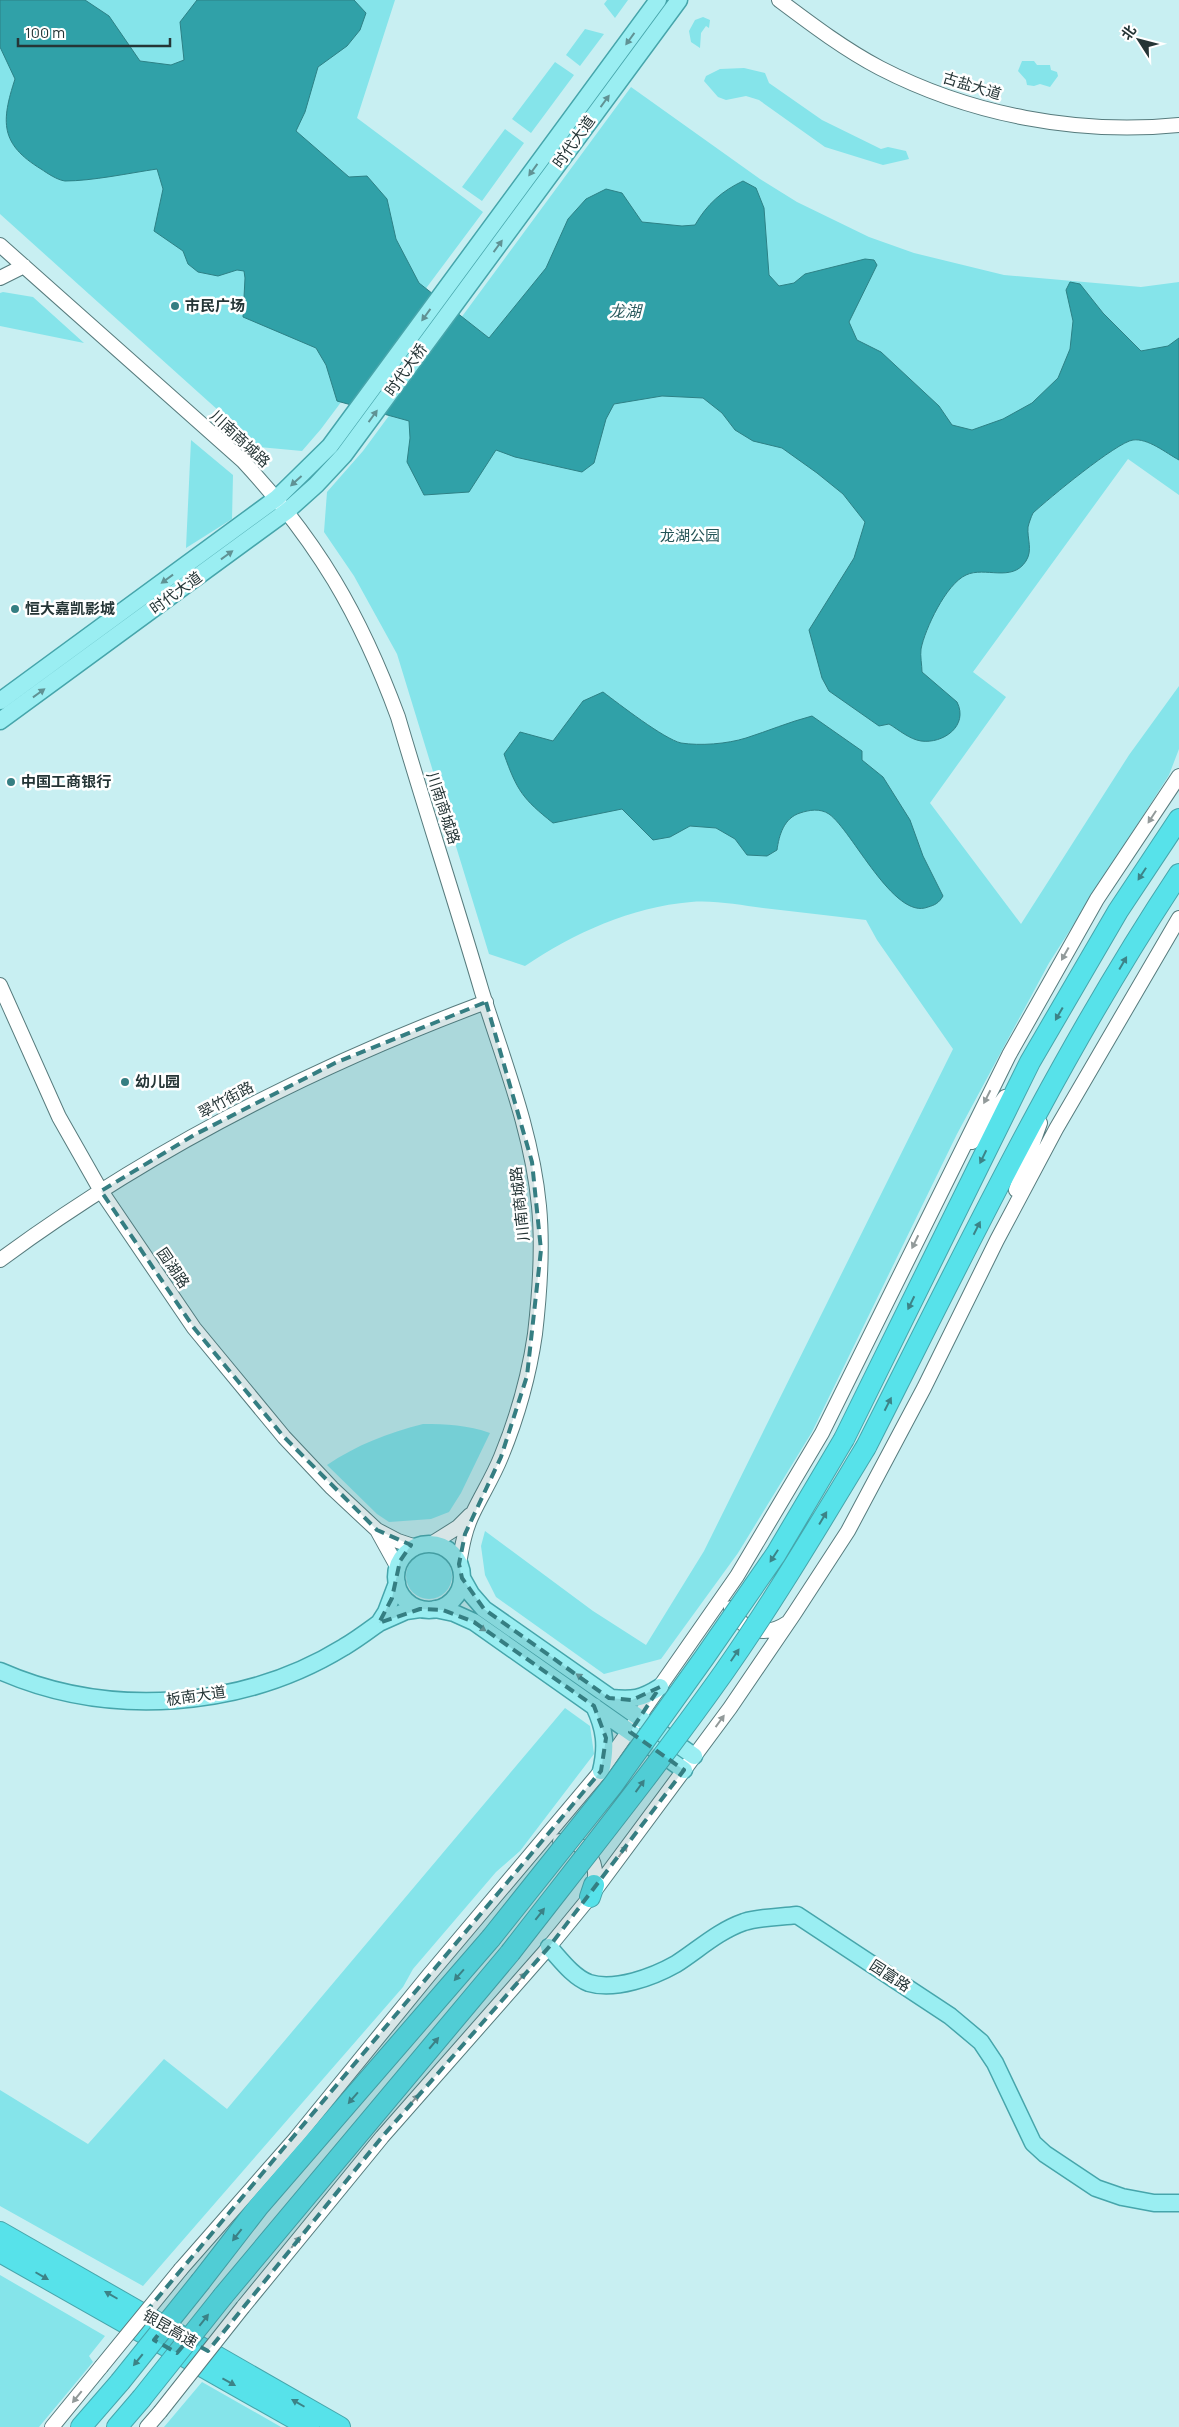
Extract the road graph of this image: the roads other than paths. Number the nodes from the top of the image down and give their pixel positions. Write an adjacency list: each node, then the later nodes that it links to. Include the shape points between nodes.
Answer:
1 (658, 0): 7 (main road, 时代大道, one-way to 7)
2 (679, 0): 9 (main road, 时代大道, one-way to 2)
3 (779, 0): 4 (street, 古盐大道, via 881,68 958,99 1053,123 1121,128)
4 (1179, 125)
5 (0, 245): 6 (street, 川南商城路)
6 (24, 266): 8 (street); 11 (street, 川南商城路, via 243,462)
7 (455, 276): 10 (main road, 时代大桥, one-way to 10)
8 (0, 278)
9 (469, 285): 10 (main road, 时代大桥, one-way to 9)
10 (337, 451): 11 (main road, 时代大道, one-way to 11); 12 (main road, 时代大道, via 316,485)
11 (277, 498): 12 (street, 川南商城路); 13 (main road, 时代大道, one-way to 13)
12 (287, 511): 14 (main road, 时代大道, one-way to 12); 20 (street, 川南商城路, via 322,559 357,619 378,664 398,717)
13 (0, 701)
14 (0, 721)
15 (1179, 776): 23 (street, one-way to 23, via 1072,942 1009,1055)
16 (1179, 819): 21 (highway, one-way to 21, via 1118,911)
17 (1179, 874): 22 (highway, one-way to 17, via 1146,924)
18 (1179, 918): 25 (street, via 1056,1129)
19 (0, 985): 24 (street, 园湖路, via 59,1117)
20 (486, 1002): 24 (street, 翠竹街路, via 326,1067 194,1135); 27 (street, 川南商城路, via 532,1162 539,1204 541,1250 535,1334 527,1376 501,1456)
21 (1030, 1062): 23 (street); 51 (highway, one-way to 51, bridge, via 844,1439 776,1554 612,1785 491,1938)
22 (1058, 1077): 25 (street); 49 (highway, one-way to 22, bridge, via 510,1953 724,1672 796,1564 866,1447)
23 (948, 1175): 32 (street, one-way to 32, via 822,1434)
24 (101, 1191): 26 (street, 翠竹街路); 28 (street, 园湖路, via 194,1328 284,1437)
25 (997, 1240): 34 (street, via 848,1531)
26 (0, 1260)
27 (472, 1513): 29 (street, via 458,1527); 30 (street, via 465,1534)
28 (376, 1530): 29 (street, via 398,1541); 31 (street)
29 (424, 1545): 30 (main road, via 445,1548); 31 (main road, via 405,1555)
30 (461, 1571): 33 (main road, via 461,1586 454,1598); 38 (main road, one-way to 30, via 484,1609 471,1594)
31 (397, 1576): 33 (main road, via 408,1602); 35 (main road, via 386,1612)
32 (737, 1576): 34 (street, via 731,1586 731,1608 744,1626 760,1631 777,1629); 37 (street)
33 (428, 1609): 35 (main road, 板南大道, via 400,1614); 39 (main road, one-way to 39, via 454,1613 474,1622)
34 (794, 1614): 41 (street, one-way to 34)
35 (379, 1623): 36 (main road, 板南大道, via 306,1667 253,1686 194,1699 110,1700 45,1687)
36 (0, 1671)
37 (660, 1687): 38 (main road, via 632,1700); 40 (street)
38 (610, 1698): 40 (main road)
39 (594, 1706): 40 (main road); 43 (main road, via 606,1738)
40 (635, 1725): 41 (main road); 42 (main road); 43 (street)
41 (694, 1756): 42 (street)
42 (684, 1770): 45 (street, one-way to 42)
43 (601, 1772): 44 (street)
44 (536, 1851): 45 (street, via 558,1841 580,1845 594,1863 596,1874); 48 (street, via 429,1975)
45 (592, 1891): 46 (street)
46 (549, 1947): 47 (street, one-way to 46); 50 (main road, 园富路, via 569,1969 588,1982 610,1986 642,1978 675,1964 709,1940 744,1922 797,1916 950,2016 981,2042 995,2063 1033,2143 1045,2154 1096,2188 1154,2203)
47 (382, 2137): 49 (street); 57 (street, one-way to 47, bridge)
48 (296, 2138): 51 (street); 54 (street, one-way to 54, bridge, via 181,2269)
49 (306, 2195): 56 (highway, one-way to 49, bridge)
50 (1179, 2203)
51 (259, 2206): 55 (highway, one-way to 55, bridge)
52 (0, 2232): 59 (highway, 银昆高速, one-way to 52)
53 (0, 2252): 58 (highway, 银昆高速, one-way to 58)
54 (52, 2427)
55 (82, 2427)
56 (117, 2427)
57 (147, 2427)
58 (308, 2427)
59 (340, 2427)

